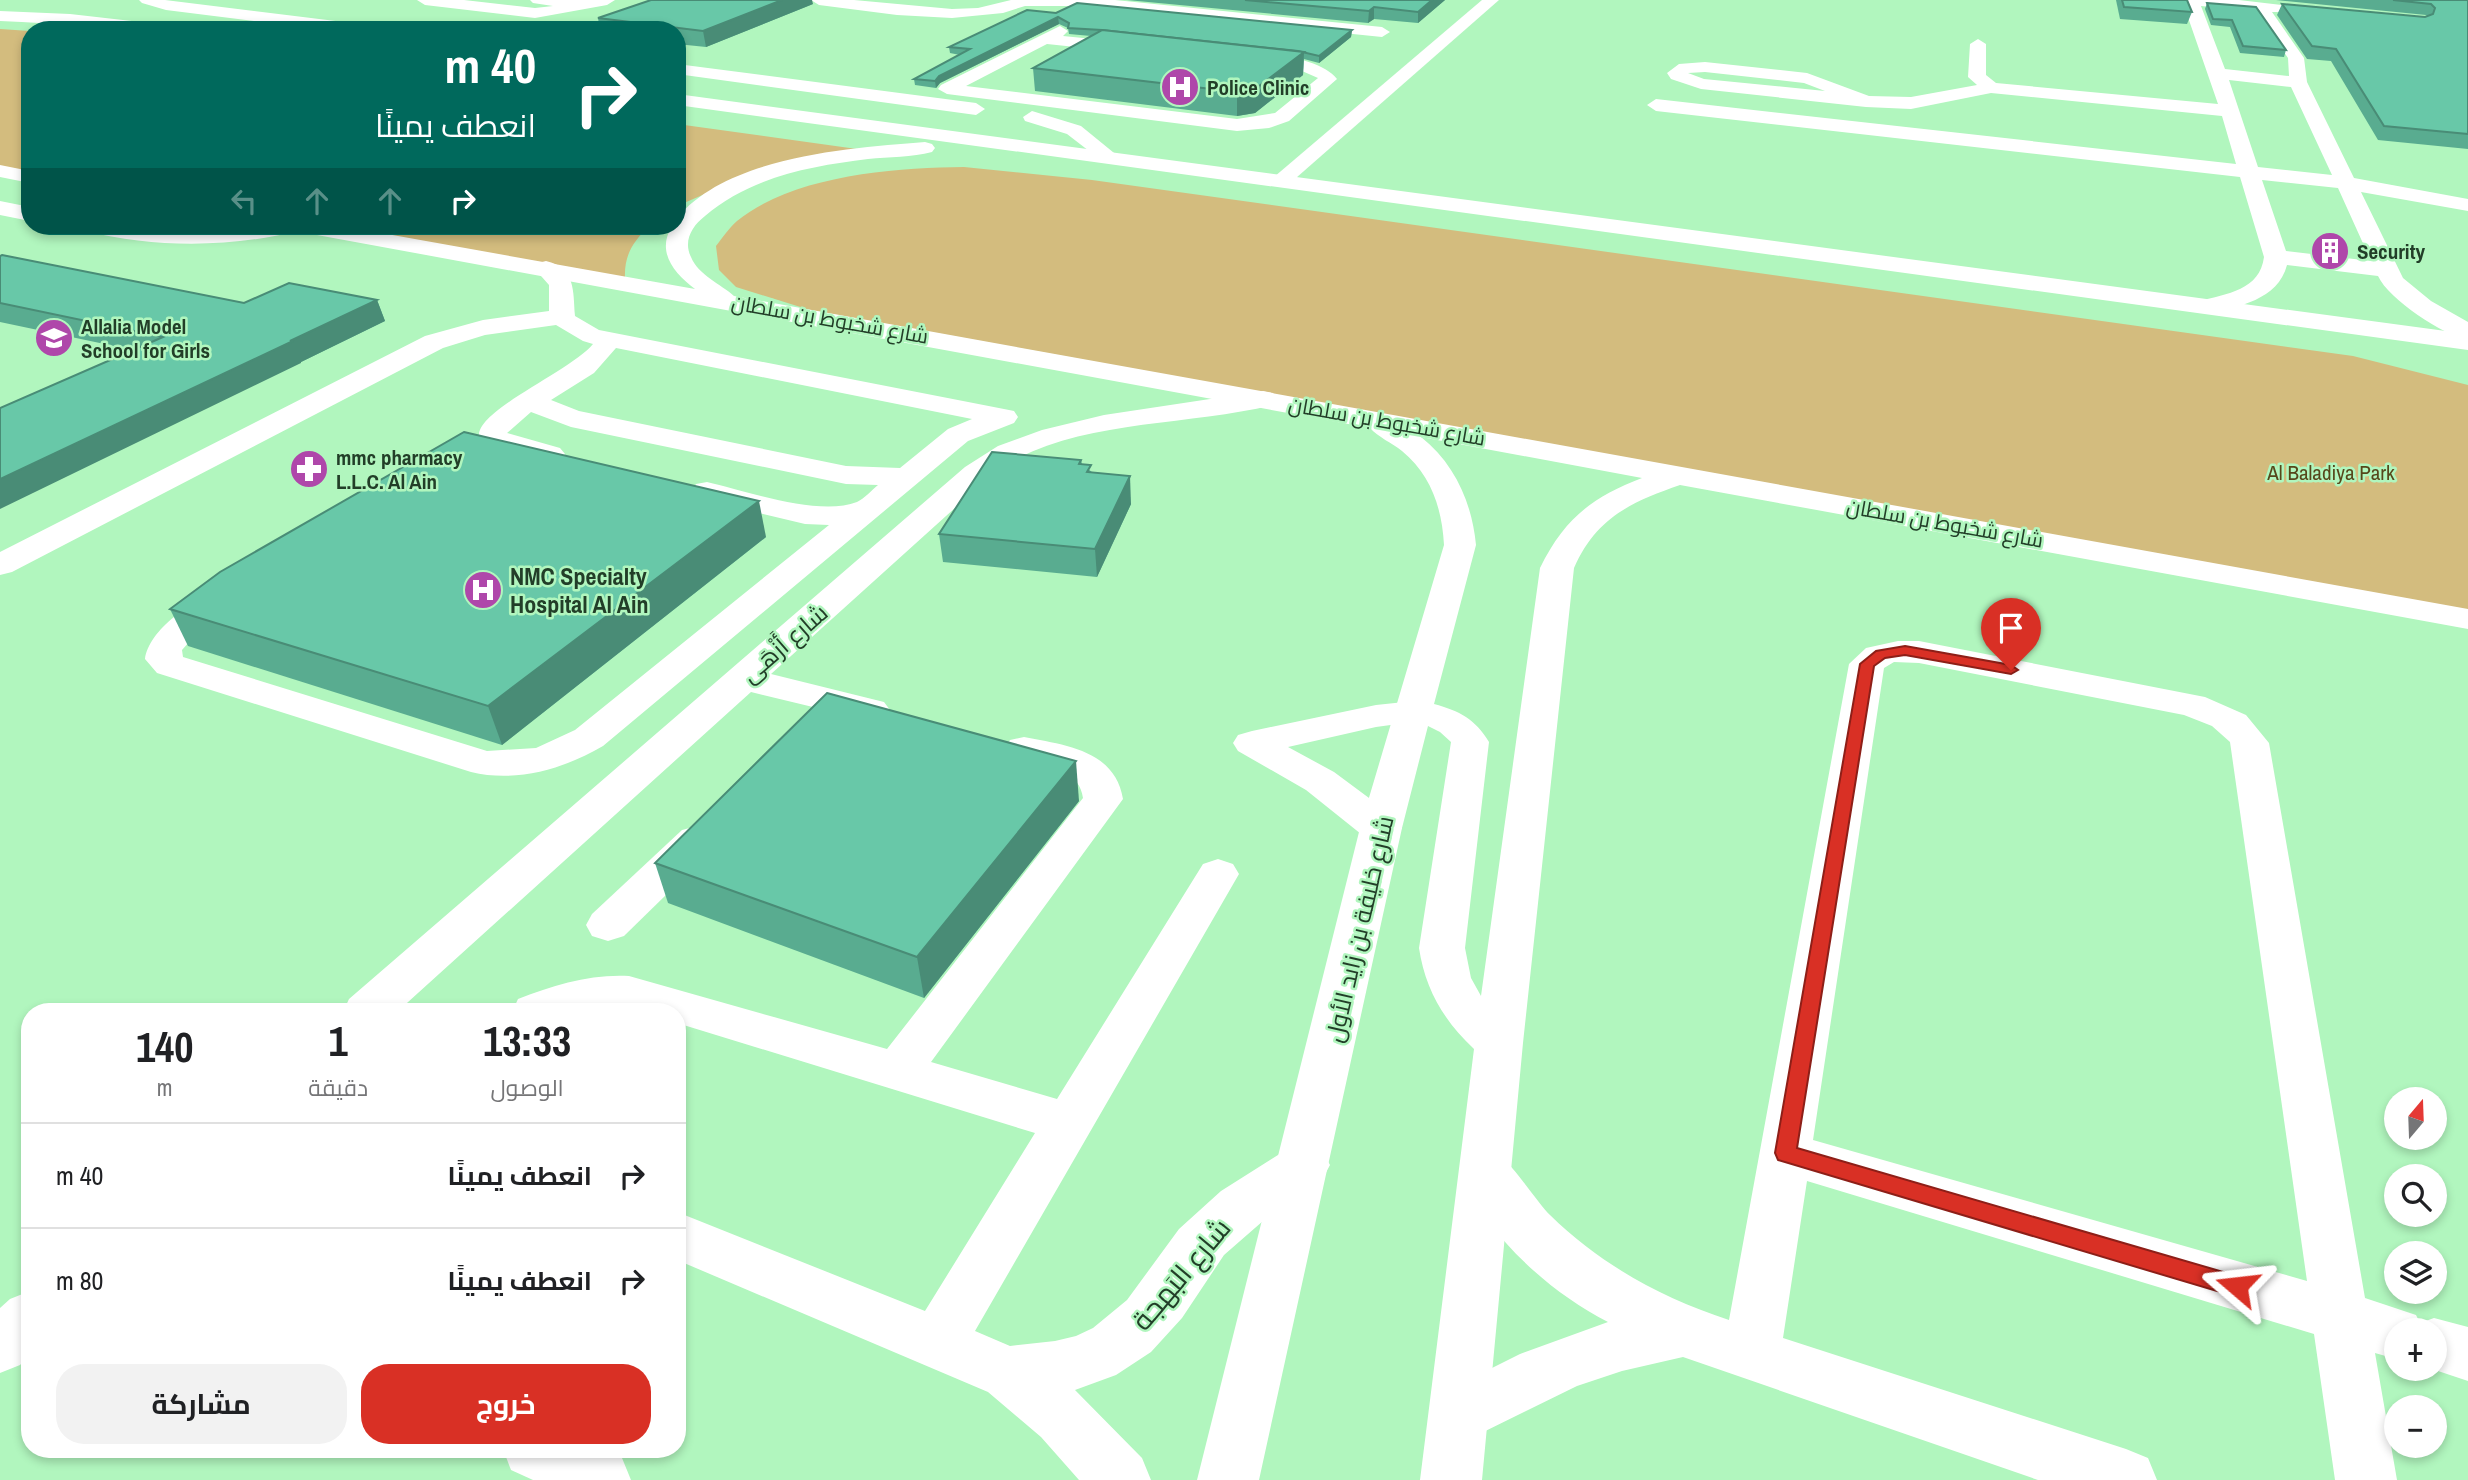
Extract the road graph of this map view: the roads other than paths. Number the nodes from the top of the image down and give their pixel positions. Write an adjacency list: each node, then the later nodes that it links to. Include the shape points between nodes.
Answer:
1 (147, 0): 19 (main road)
2 (425, 0): 14 (main road)
3 (532, 0): 14 (main road)
4 (538, 0): 13 (main road, via 565,3)
5 (607, 0): 13 (main road)
6 (819, 0): 7 (main road, via 961,14 996,11)
7 (1025, 0): 10 (main road)
8 (1491, 0): 43 (main road)
9 (2191, 0): 12 (main road); 27 (main road)
10 (1080, 1): 20 (main road)
11 (0, 5): 18 (main road)
12 (2260, 6): 15 (main road); 28 (main road, via 2296,58)
13 (565, 8): 14 (main road, via 544,13)
14 (504, 9)
15 (2300, 10)
16 (0, 16): 17 (main road)
17 (79, 21)
18 (112, 21)
19 (295, 21)
20 (1382, 32)
21 (1101, 44): 23 (main road); 24 (main road); 31 (main road, via 1053,35)
22 (1978, 44): 30 (main road, via 1977,77)
23 (1155, 50)
24 (1078, 57)
25 (1235, 58): 32 (main road, via 1308,67 1324,72 1328,79 1282,117 1249,124)
26 (686, 70): 35 (main road)
27 (2218, 74): 28 (main road); 37 (main road)
28 (2298, 82): 44 (main road)
29 (1031, 84): 32 (main road)
30 (1991, 88): 34 (main road, via 1911,103); 37 (main road)
31 (947, 89): 32 (main road); 35 (main road)
32 (1007, 97)
33 (686, 100): 38 (main road)
34 (1866, 101): 34 (main road, via 1701,84 1676,73 1705,66 1797,76 1824,82)
35 (923, 102): 39 (main road, via 1059,122 1079,130)
36 (1656, 105): 41 (main road)
37 (2230, 111): 41 (main road)
38 (1014, 145): 39 (main road); 48 (main road, via 892,150 818,161 757,178 711,199)
39 (1108, 158): 43 (main road)
40 (0, 171): 42 (main road)
41 (2249, 172): 44 (main road); 53 (main road)
42 (21, 175)
43 (1281, 181): 57 (main road)
44 (2346, 183): 45 (main road); 55 (main road)
45 (2468, 205)
46 (0, 208): 47 (main road)
47 (21, 212)
48 (686, 222)
49 (140, 235): 50 (main road)
50 (224, 235)
51 (357, 235): 54 (main road, شارع شخبوط بن سلطان)
52 (678, 235): 56 (main road, via 678,256)
53 (2276, 257): 55 (main road); 57 (main road, via 2273,275 2257,290)
54 (546, 268): 56 (main road, شارع شخبوط بن سلطان); 58 (main road, via 565,290)
55 (2386, 270): 59 (main road, via 2404,294)
56 (725, 300): 62 (main road, شارع شخبوط بن سلطان)
57 (2208, 306): 61 (main road)
58 (562, 317): 60 (main road, via 578,330); 74 (main road, via 483,328 434,342)
59 (2468, 333)
60 (609, 340): 63 (main road, via 589,363); 64 (main road)
61 (2468, 342)
62 (1263, 399): 65 (main road, شارع شخبوط بن سلطان); 67 (main road, شارع أَزْهَى)
63 (530, 402): 66 (main road); 71 (main road, via 571,418 846,475)
64 (1002, 417): 67 (main road); 71 (main road, via 958,435)
65 (1367, 418): 70 (main road, شارع شخبوط بن سلطان); 79 (main road, شارع خليفة بن زايد الأول, via 1393,431 1432,464 1446,482 1460,523 1460,545)
66 (499, 422): 68 (main road); 69 (main road, via 493,429 499,441)
67 (1076, 429): 77 (main road, شارع أَزْهَى, via 1008,452 976,473)
68 (464, 443)
69 (577, 460)
70 (1680, 475): 76 (main road, شارع شخبوط بن سلطان); 91 (main road, via 1606,505 1574,533 1556,568)
71 (906, 477): 73 (main road)
72 (684, 486): 73 (main road, via 805,514)
73 (867, 510): 75 (main road, via 589,738 527,763 485,763 170,665 163,659 165,645)
74 (0, 565)
75 (213, 595)
76 (2468, 619)
77 (744, 679): 78 (main road); 87 (main road, شارع أَزْهَى)
78 (839, 702): 80 (main road); 81 (main road)
79 (1414, 712): 84 (main road, شارع خليفة بن زايد الأول); 84 (main road, via 1252,743 1320,781); 91 (main road, via 1446,719 1471,742 1442,948 1444,968 1462,1008)
80 (906, 719)
81 (809, 731)
82 (987, 739): 92 (main road, via 1082,764 1100,779 1103,799)
83 (719, 818): 86 (main road)
84 (1381, 828): 95 (main road, شارع خليفة بن زايد الأول)
85 (1218, 874): 93 (main road)
86 (608, 925)
87 (376, 1003)
88 (559, 1003): 89 (main road, via 604,992 634,993)
89 (667, 1003)
90 (686, 1009): 92 (main road)
91 (1499, 1043): 96 (main road)
92 (897, 1072): 93 (main road)
93 (1069, 1123): 102 (main road)
94 (1786, 1153): 98 (main road); 98 (main road, via 1867,664 1892,651 1919,652 2192,705 2223,716 2250,743); 105 (main road)
95 (1304, 1165): 107 (main road, شارع البَهجة, via 1265,1187 1221,1223 1181,1266 1142,1325 1115,1347 1058,1369); 112 (main road, شارع خليفة بن زايد الأول)
96 (1485, 1174): 101 (main road, via 1510,1211 1544,1248 1585,1280); 108 (main road)
97 (686, 1239): 102 (main road, شارع البَهجة)
98 (2340, 1317): 100 (main road); 115 (main road)
99 (21, 1326): 103 (main road)
100 (2384, 1330)
101 (1683, 1331): 105 (main road); 108 (main road, via 1624,1342 1567,1361)
102 (937, 1343): 107 (main road, شارع البَهجة)
103 (0, 1346)
104 (2447, 1348): 106 (main road)
105 (1752, 1353): 114 (main road)
106 (2468, 1354)
107 (1009, 1373): 111 (main road, شارع البَهجة, via 1062,1417)
108 (1458, 1415): 113 (main road)
109 (552, 1458): 110 (main road)
110 (600, 1480)
111 (1120, 1480)
112 (1228, 1480)
113 (1451, 1480)
114 (2126, 1480)
115 (2366, 1480)

